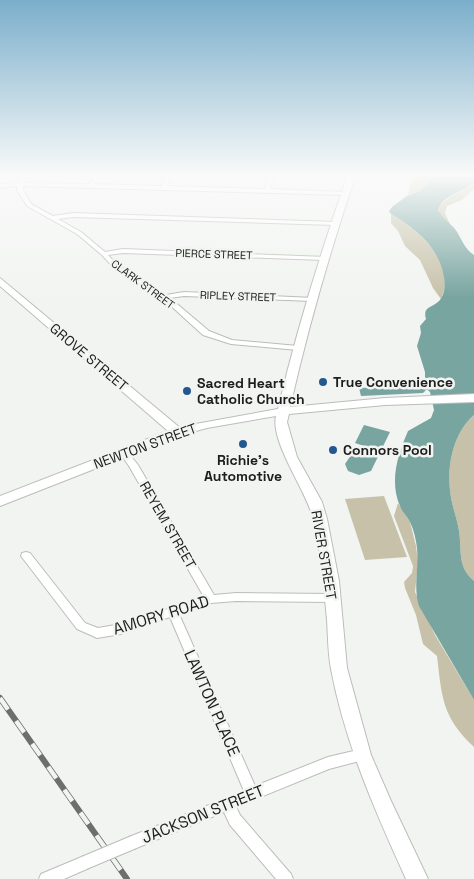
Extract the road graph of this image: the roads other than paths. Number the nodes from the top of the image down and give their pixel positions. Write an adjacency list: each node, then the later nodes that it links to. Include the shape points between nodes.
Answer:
1 (47, 215): 5 (street, CLARK STREET)
2 (73, 215): 5 (street)
3 (74, 215): 6 (street)
4 (337, 215): 6 (main road, RIVER STREET)
5 (52, 218): 7 (street, CLARK STREET)
6 (334, 223): 8 (main road, RIVER STREET)
7 (104, 254): 8 (street, PIERCE STREET, via 123,251); 10 (street, CLARK STREET, via 116,267)
8 (324, 258): 11 (main road, RIVER STREET)
9 (0, 281): 15 (main road, GROVE STREET)
10 (164, 298): 11 (street, RIPLEY STREET, via 184,294); 12 (street, CLARK STREET, via 200,329 218,339)
11 (312, 299): 12 (main road, RIVER STREET)
12 (298, 348): 14 (main road, RIVER STREET)
13 (474, 398): 14 (main road, NEWTON STREET)
14 (283, 411): 15 (main road, NEWTON STREET); 20 (main road, RIVER STREET, via 281,426 288,449 315,502 320,519)
15 (177, 432): 16 (main road, NEWTON STREET)
16 (124, 453): 17 (main road, NEWTON STREET); 19 (street, REYEM STREET)
17 (0, 501)
18 (26, 556): 21 (street, AMORY ROAD, via 81,626 91,632 122,629)
19 (211, 598): 20 (street, AMORY ROAD); 21 (street, AMORY ROAD)
20 (332, 598): 22 (main road, RIVER STREET, via 339,668)
21 (173, 612): 23 (street, LAWTON PLACE)
22 (362, 755): 23 (street, JACKSON STREET, via 328,763); 27 (main road, RIVER STREET)
23 (252, 794): 24 (street, JACKSON STREET)
24 (227, 804): 25 (street, JACKSON STREET, bridge); 26 (street, via 235,820)
25 (46, 879)
26 (286, 879)
27 (417, 879)

